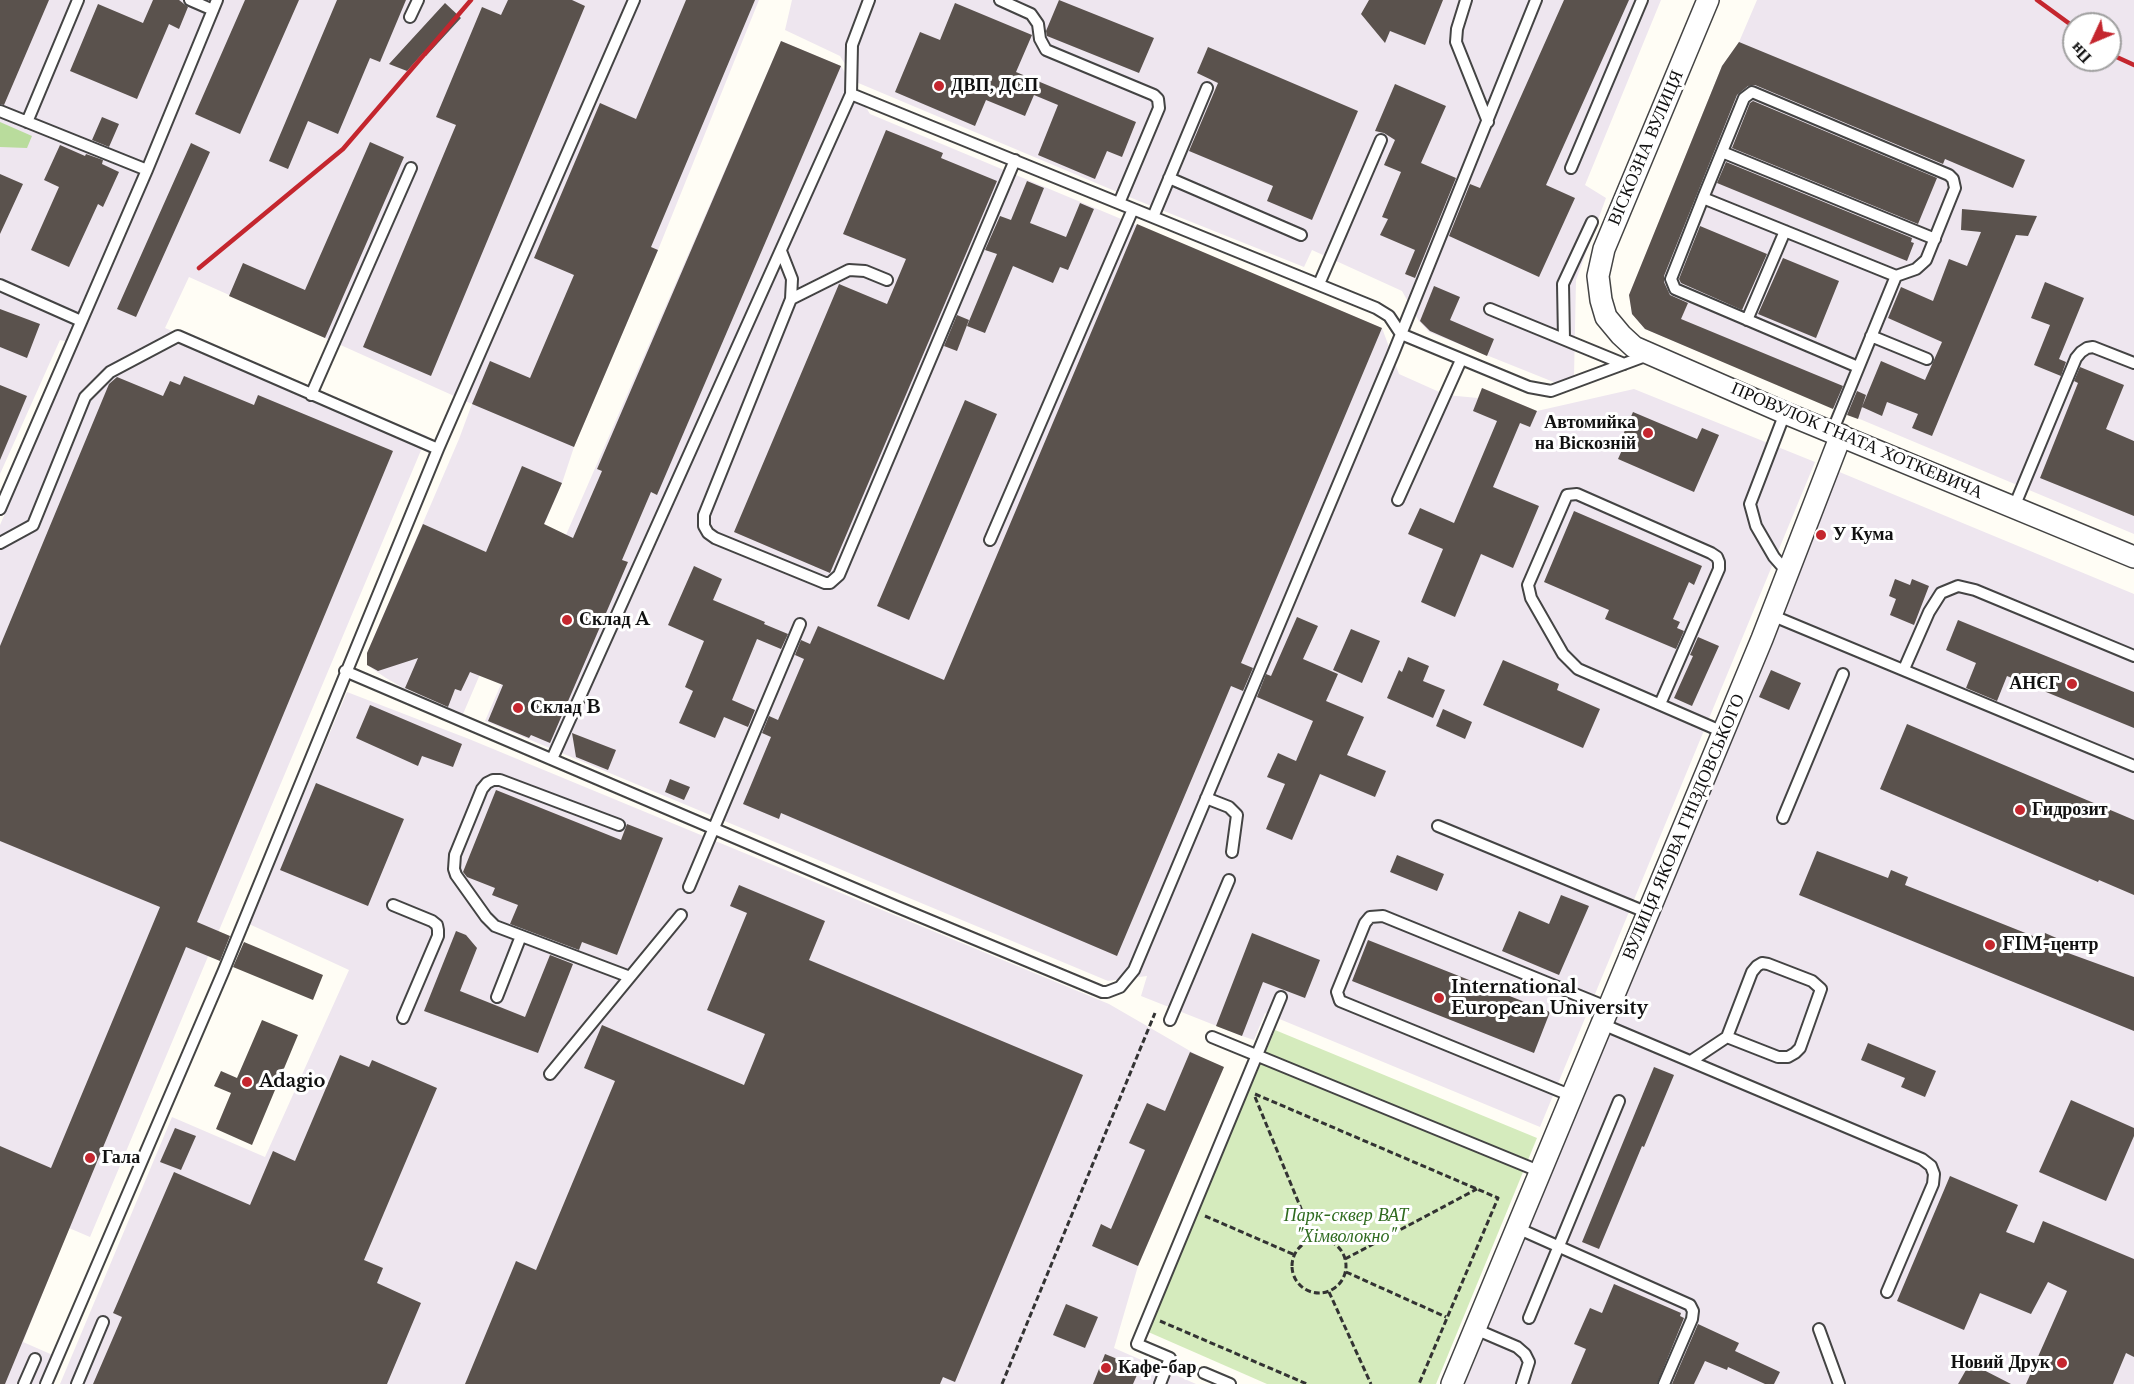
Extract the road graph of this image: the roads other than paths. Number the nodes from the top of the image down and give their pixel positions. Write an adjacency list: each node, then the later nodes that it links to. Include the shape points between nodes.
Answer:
1 (78, 0): 16 (lane)
2 (190, 0): 11 (lane)
3 (418, 0): 12 (lane)
4 (634, 0): 55 (lane)
5 (869, 0): 14 (lane, via 852,45)
6 (1000, 0): 26 (lane, via 1031,14 1046,50 1158,99 1159,108)
7 (1466, 0): 17 (lane, via 1456,29 1456,42)
8 (1536, 0): 17 (lane)
9 (1642, 0): 22 (lane)
10 (1708, 0): 39 (street, ВІСКОЗНА ВУЛИЦЯ, via 1604,249 1598,276)
11 (215, 5): 23 (lane)
12 (410, 17)
13 (1207, 88): 24 (lane)
14 (851, 94): 20 (lane); 33 (lane)
15 (0, 111): 16 (lane)
16 (27, 122): 23 (lane)
17 (1488, 122): 43 (lane)
18 (1381, 140): 36 (lane)
19 (1722, 153): 25 (lane); 32 (lane); 32 (lane, via 1744,98 1756,92 1949,175 1955,188)
20 (1015, 160): 26 (lane); 38 (lane, via 839,576 830,583 715,537 704,526 704,515)
21 (411, 168): 52 (lane)
22 (1571, 168)
23 (147, 170): 42 (lane)
24 (1169, 178): 28 (lane); 31 (lane)
25 (1703, 198): 30 (lane); 41 (lane, via 1672,284 1679,292)
26 (1119, 203): 27 (lane)
27 (1133, 209): 28 (lane); 59 (lane)
28 (1153, 218): 36 (lane)
29 (1592, 222): 45 (lane, via 1563,284)
30 (1785, 231): 34 (lane); 41 (lane)
31 (1301, 235)
32 (1935, 239): 34 (lane, via 1922,266)
33 (780, 251): 38 (lane, via 792,279); 71 (lane)
34 (1896, 276): 44 (lane)
35 (887, 280): 38 (lane, via 865,271 849,270)
36 (1319, 284): 43 (lane, via 1383,311)
37 (0, 285): 42 (lane)
38 (791, 299)
39 (1601, 300): 46 (street, ПРОВУЛОК ГНАТА ХОТКЕВИЧА, via 1606,317 1621,335 1634,347)
40 (1490, 309): 45 (lane)
41 (1747, 320): 51 (lane)
42 (81, 321): 58 (lane)
43 (1401, 334): 48 (lane); 73 (lane)
44 (1871, 336): 47 (lane); 51 (lane)
45 (1564, 339): 50 (lane)
46 (1651, 354): 50 (lane); 53 (street, ПРОВУЛОК ГНАТА ХОТКЕВИЧА)
47 (1927, 359)
48 (1461, 360): 50 (lane, via 1529,387 1551,391); 56 (lane)
49 (2134, 363): 57 (lane, via 2093,347 2076,358)
50 (1624, 364)
51 (1858, 367): 54 (lane)
52 (311, 395): 55 (lane); 60 (lane, via 178,336 110,372 85,397 33,525)
53 (1785, 412): 54 (street, ПРОВУЛОК ГНАТА ХОТКЕВИЧА); 62 (lane, via 1750,504 1764,541)
54 (1837, 434): 57 (street, ПРОВУЛОК ГНАТА ХОТКЕВИЧА); 62 (street, ВУЛИЦЯ ЯКОВА ГНІЗДОВСЬКОГО)
55 (438, 449): 67 (lane)
56 (1398, 500)
57 (2014, 507): 61 (street, ПРОВУЛОК ГНАТА ХОТКЕВИЧА)
58 (0, 509)
59 (990, 540)
60 (0, 543)
61 (2134, 557)
62 (1788, 573): 63 (street, ВУЛИЦЯ ЯКОВА ГНІЗДОВСЬКОГО)
63 (1772, 615): 66 (lane); 70 (street, ВУЛИЦЯ ЯКОВА ГНІЗДОВСЬКОГО)
64 (800, 624): 77 (lane)
65 (2134, 656): 66 (lane, via 1958,586 1941,592)
66 (1904, 669): 72 (lane)
67 (345, 671): 71 (lane); 109 (lane, via 224,970)
68 (1844, 674): 74 (lane)
69 (1660, 704): 69 (lane, via 1573,666 1528,592 1529,578 1567,495 1577,494 1717,557 1719,569); 70 (lane)
70 (1723, 732): 82 (street, ВУЛИЦЯ ЯКОВА ГНІЗДОВСЬКОГО)
71 (552, 759): 77 (lane)
72 (2134, 766)
73 (1206, 798): 77 (lane, via 1134,970 1120,987 1107,992); 78 (lane, via 1229,807 1237,815)
74 (1783, 818)
75 (619, 825): 84 (lane, via 500,780 487,783 455,855 454,869 490,922)
76 (1438, 826): 82 (lane)
77 (714, 828): 80 (lane)
78 (1232, 852)
79 (1229, 880): 90 (lane)
80 (689, 887)
81 (393, 905): 89 (lane, via 432,921 438,930)
82 (1648, 913): 88 (street, ВУЛИЦЯ ЯКОВА ГНІЗДОВСЬКОГО)
83 (681, 915): 85 (lane)
84 (521, 936): 85 (lane); 86 (lane)
85 (630, 977): 95 (lane)
86 (497, 997)
87 (1281, 997): 93 (lane)
88 (1605, 1016): 94 (lane); 96 (street, ВУЛИЦЯ ЯКОВА ГНІЗДОВСЬКОГО); 96 (lane, via 1383,916 1370,917 1365,923 1337,992 1340,1001)
89 (403, 1018)
90 (1170, 1020)
91 (1212, 1037): 93 (lane)
92 (1727, 1037): 92 (lane, via 1752,972 1762,963 1812,981 1821,989 1800,1048 1788,1057 1778,1058); 94 (lane)
93 (1257, 1056): 98 (lane); 111 (lane, via 1137,1344 1170,1358)
94 (1691, 1061): 101 (lane, via 1931,1166 1933,1184)
95 (550, 1074)
96 (1572, 1096): 98 (street, ВУЛИЦЯ ЯКОВА ГНІЗДОВСЬКОГО)
97 (1618, 1101): 100 (lane)
98 (1540, 1172): 99 (street, ВУЛИЦЯ ЯКОВА ГНІЗДОВСЬКОГО)
99 (1517, 1228): 100 (lane); 104 (street, ВУЛИЦЯ ЯКОВА ГНІЗДОВСЬКОГО)
100 (1558, 1246): 102 (lane); 115 (lane, via 1690,1305 1692,1319)
101 (1887, 1292)
102 (1529, 1318)
103 (104, 1322): 110 (lane)
104 (1475, 1329): 113 (street, ВУЛИЦЯ ЯКОВА ГНІЗДОВСЬКОГО); 114 (lane, via 1525,1354 1529,1362)
105 (1819, 1329): 116 (lane)
106 (35, 1359): 108 (lane)
107 (1204, 1373): 112 (lane)
108 (24, 1384)
109 (46, 1384)
110 (77, 1384)
111 (1160, 1384)
112 (1230, 1384)
113 (1452, 1384)
114 (1522, 1384)
115 (1664, 1384)
116 (1839, 1384)

